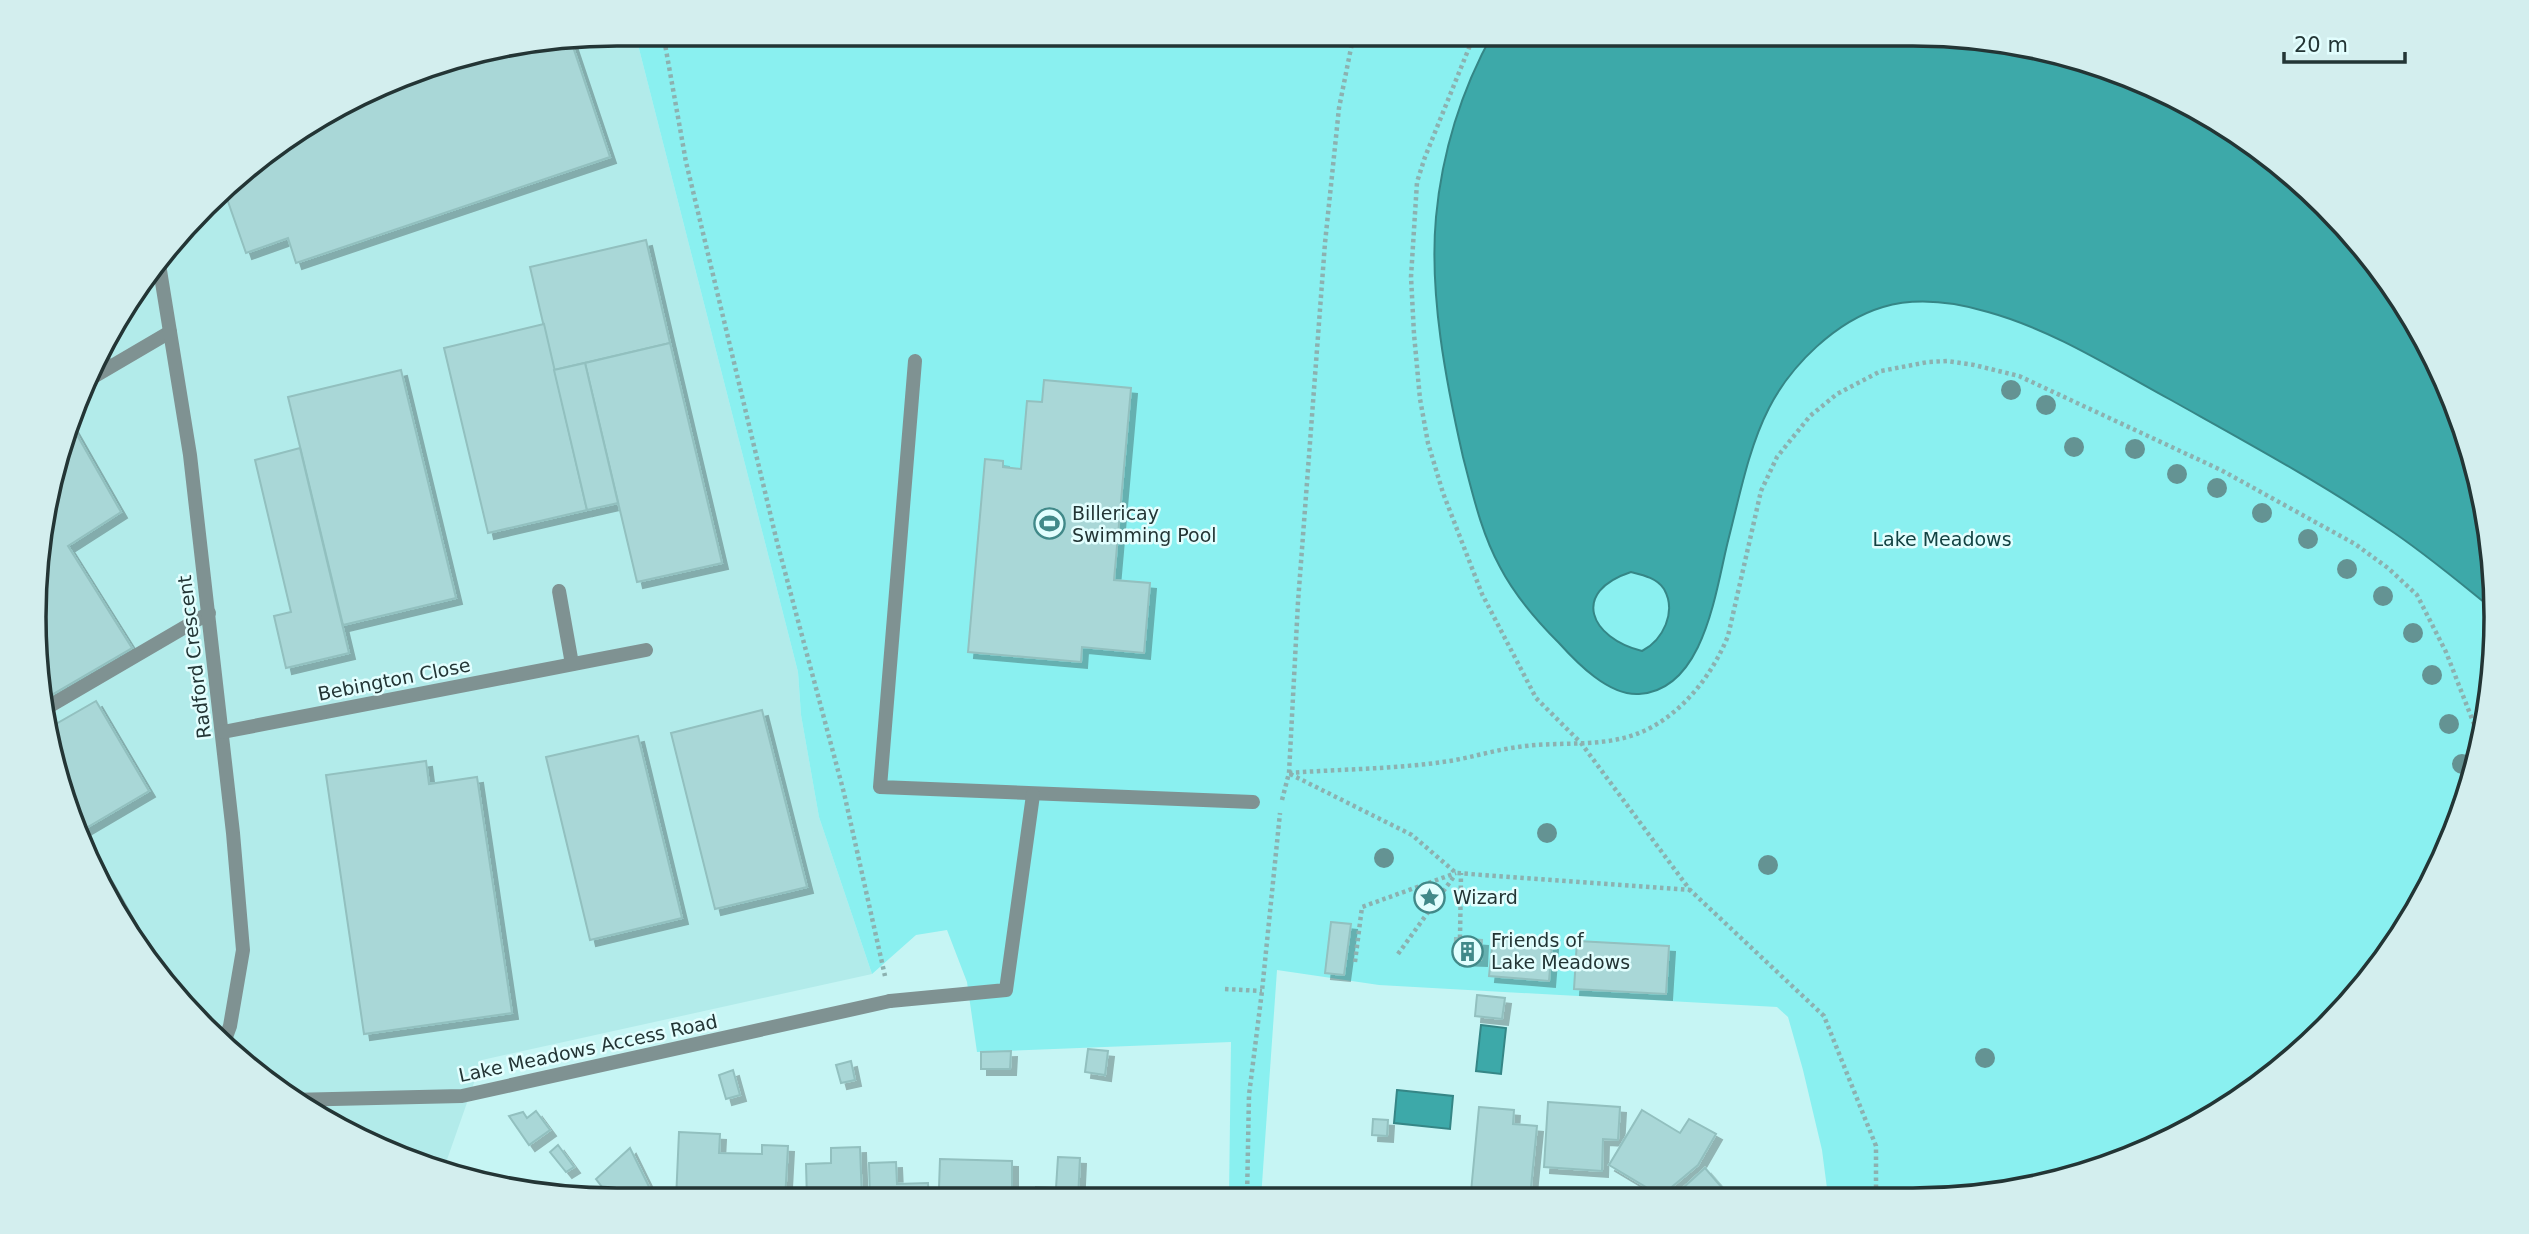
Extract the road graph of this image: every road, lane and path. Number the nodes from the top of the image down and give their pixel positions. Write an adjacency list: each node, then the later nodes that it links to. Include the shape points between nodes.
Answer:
1 (665, 46): 26 (path, via 686,162 776,542 844,793)
2 (1351, 46): 16 (path, via 1339,108 1325,243)
3 (1470, 46): 15 (path, via 1418,182 1411,277 1420,399 1443,494 1482,594 1536,698)
4 (161, 274): 5 (street, Radford Crescent)
5 (170, 332): 7 (street); 9 (street, Radford Crescent)
6 (915, 361): 17 (street, via 880,787)
7 (100, 373)
8 (559, 591): 11 (street)
9 (209, 613): 12 (street); 14 (street, Radford Crescent)
10 (646, 650): 11 (street, Bebington Close)
11 (572, 664): 14 (street, Bebington Close)
12 (52, 705)
13 (2474, 723): 15 (path, via 2417,595 2355,544 2221,470 2019,376 1947,361 1881,371 1838,394 1810,416 1777,457 1761,491 1728,636 1708,674 1683,703 1650,728 1597,744)
14 (223, 732): 27 (street, Radford Crescent, via 243,950)
15 (1581, 743): 16 (path, via 1520,746 1449,761); 20 (path)
16 (1289, 773): 19 (path, via 1412,835); 25 (path, via 1281,804)
17 (1033, 795): 18 (street); 26 (street, Lake Meadows Access Road, via 1006,990)
18 (1253, 802)
19 (1459, 873): 20 (path); 21 (path); 22 (path); 23 (path, via 1362,907)
20 (1690, 890): 30 (path, via 1824,1016 1876,1146)
21 (1460, 938)
22 (1398, 954)
23 (1355, 962)
24 (1226, 989): 25 (path)
25 (1262, 991): 29 (path, via 1249,1095)
26 (890, 1002): 28 (street, Lake Meadows Access Road, via 462,1096)
27 (227, 1034)
28 (311, 1100)
29 (1247, 1188)
30 (1877, 1188)

